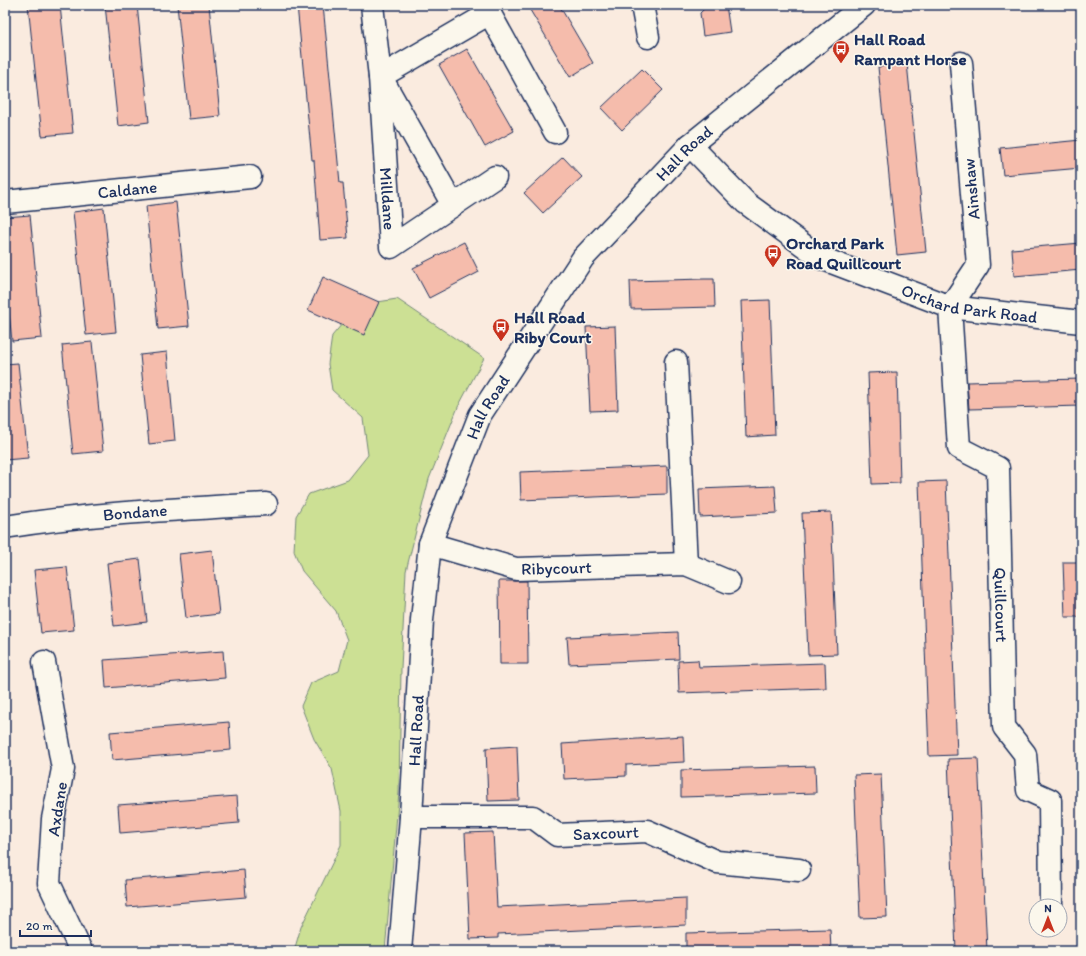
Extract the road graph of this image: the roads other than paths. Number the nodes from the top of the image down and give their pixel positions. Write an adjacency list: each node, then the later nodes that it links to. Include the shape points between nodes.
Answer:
1 (372, 5): 7 (street, Milldane)
2 (642, 5): 5 (street)
3 (864, 5): 9 (street, Hall Road)
4 (487, 9): 7 (street); 8 (street)
5 (648, 37)
6 (961, 63): 14 (street, Ainshaw, via 978,265)
7 (380, 77): 13 (street, Milldane); 13 (street, Milldane, via 391,247)
8 (555, 132)
9 (690, 145): 14 (street, Orchard Park Road, via 746,203 821,258); 19 (street, Hall Road, via 583,258 561,290 480,415)
10 (250, 177): 12 (street, Caldane)
11 (495, 177): 13 (street, Milldane)
12 (5, 202)
13 (453, 205)
14 (950, 307): 15 (street, Orchard Park Road); 25 (street, Quillcourt, via 959,448 998,468 1004,727 1025,754 1028,790 1050,800)
15 (1081, 322)
16 (676, 362): 20 (street)
17 (266, 504): 18 (street, Bondane, via 76,517)
18 (5, 527)
19 (430, 544): 20 (street, Ribycourt, via 516,569); 23 (street, Hall Road, via 422,620)
20 (686, 564): 21 (street, Ribycourt)
21 (729, 582)
22 (44, 662): 26 (street, Axdane, via 63,769 53,819 49,883)
23 (411, 817): 24 (street, Saxcourt, via 533,817 557,835 647,831 716,862); 27 (street, Hall Road)
24 (799, 870)
25 (1051, 898)
26 (81, 951)
27 (400, 951)

